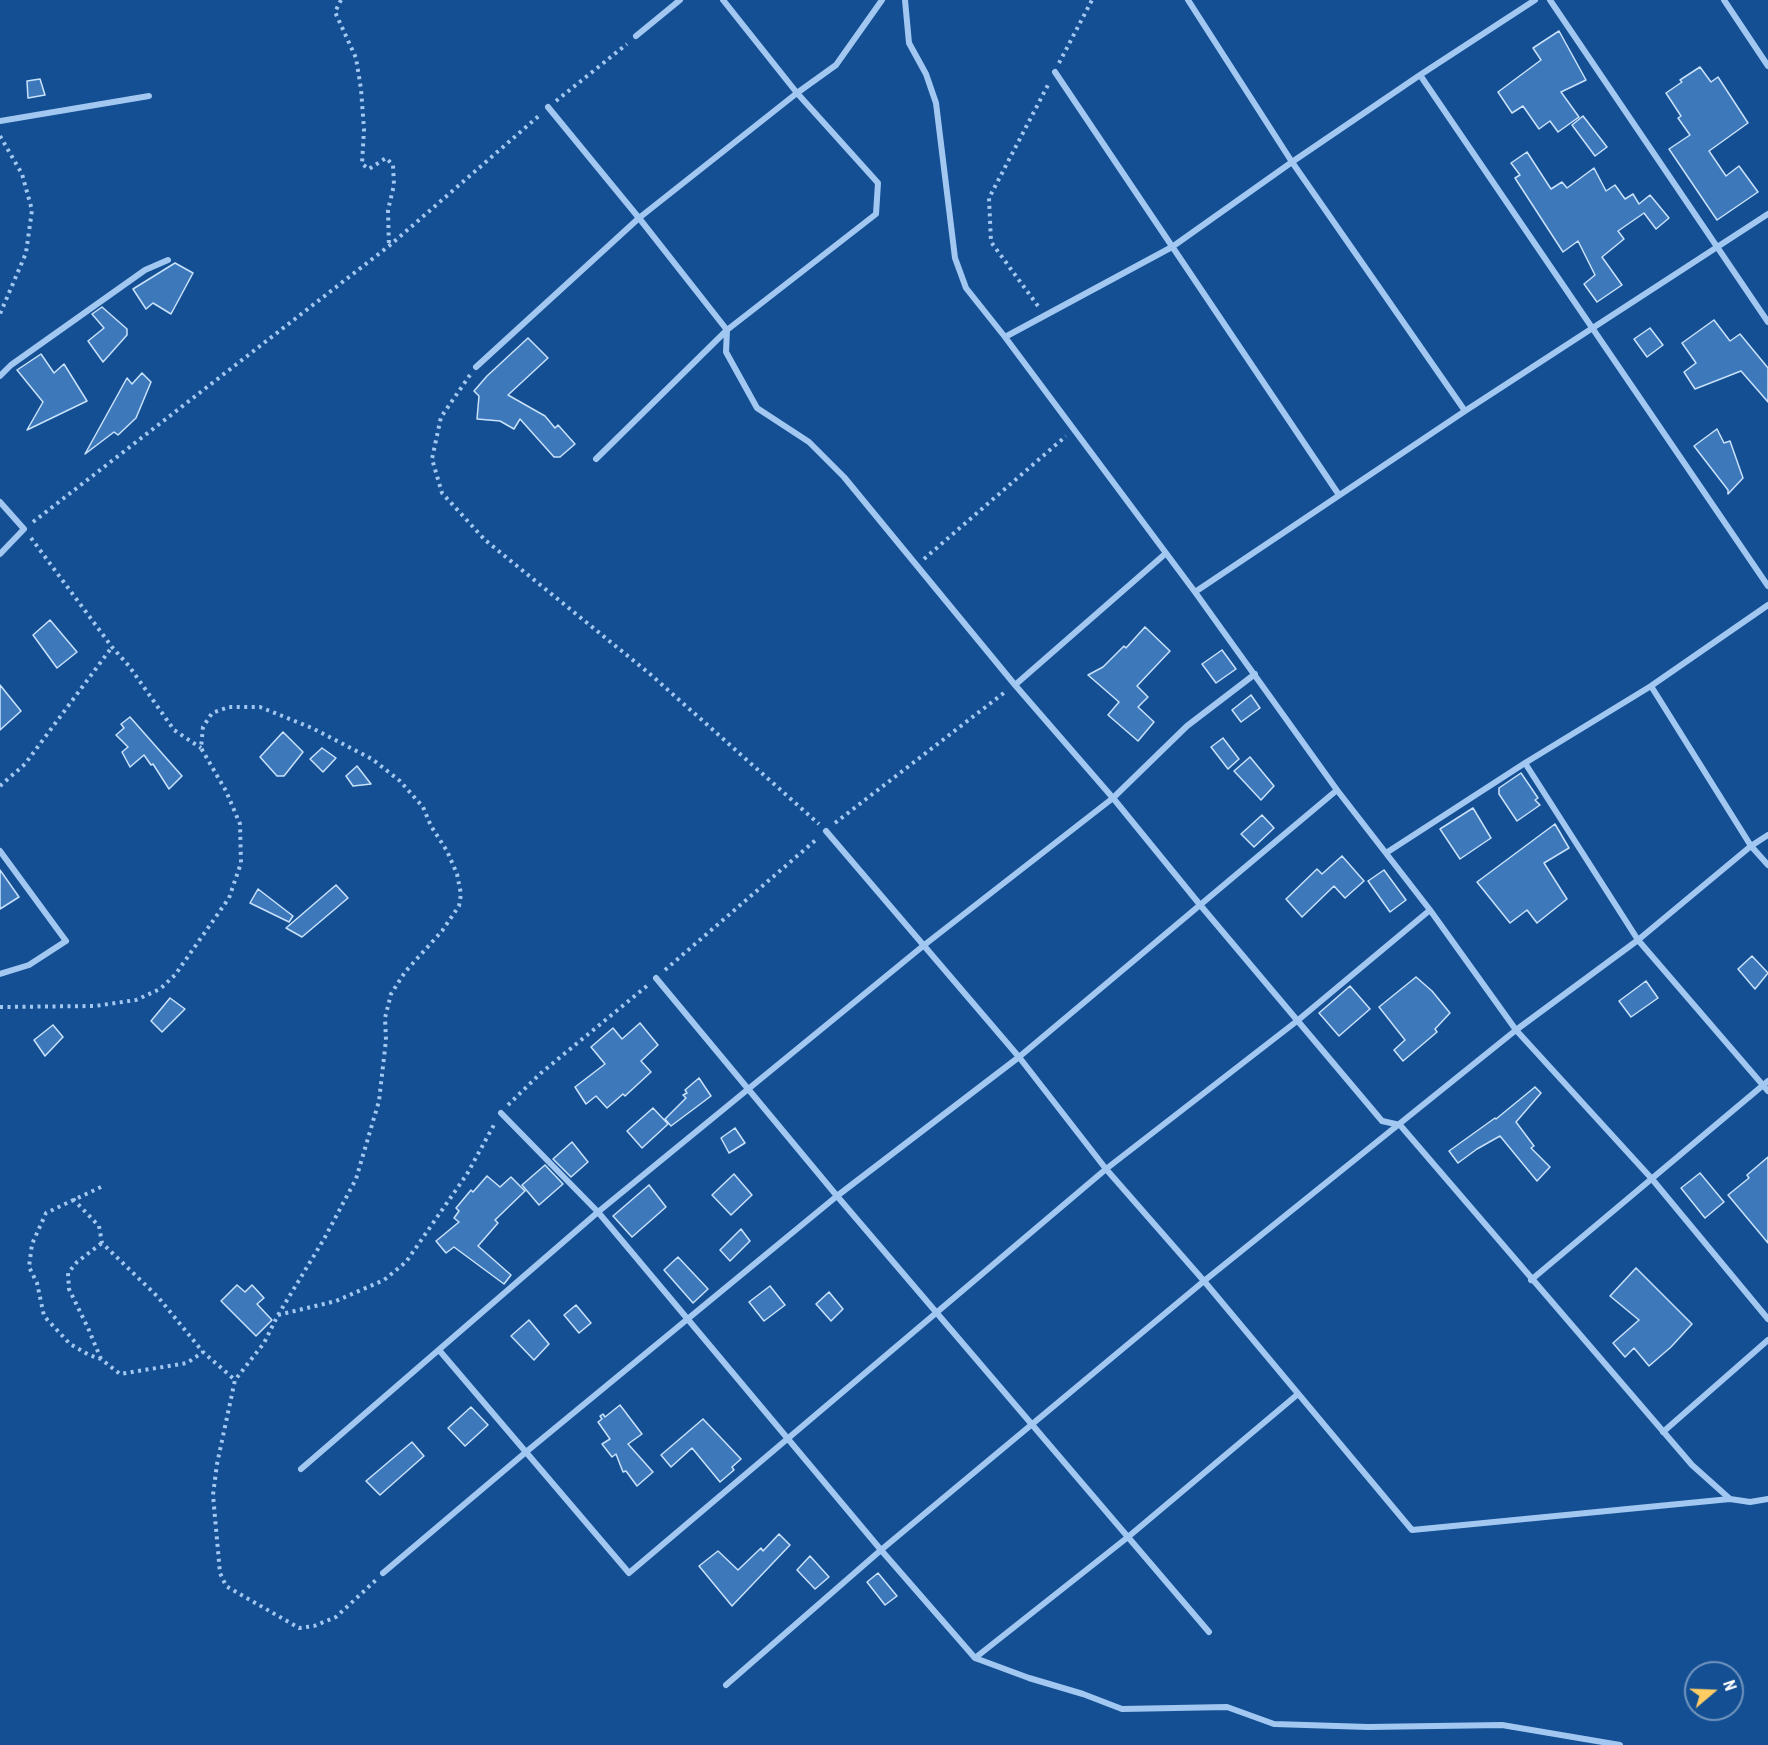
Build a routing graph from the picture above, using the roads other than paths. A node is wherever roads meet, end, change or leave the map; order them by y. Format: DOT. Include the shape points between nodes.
graph roads {
  1 [pos="680,0"];
  2 [pos="723,0"];
  3 [pos="882,0"];
  4 [pos="905,0"];
  5 [pos="1188,0"];
  6 [pos="1535,0"];
  7 [pos="1550,0"];
  8 [pos="1724,0"];
  9 [pos="636,36"];
  10 [pos="1768,66"];
  11 [pos="1055,72"];
  12 [pos="1420,75"];
  13 [pos="797,93"];
  14 [pos="149,96"];
  15 [pos="548,107"];
  16 [pos="0,121"];
  17 [pos="1292,162"];
  18 [pos="1768,214"];
  19 [pos="639,218"];
  20 [pos="1173,247"];
  21 [pos="1718,247"];
  22 [pos="168,260"];
  23 [pos="1768,322"];
  24 [pos="1592,327"];
  25 [pos="727,330"];
  26 [pos="1005,337"];
  27 [pos="476,367"];
  28 [pos="0,376"];
  29 [pos="1465,411"];
  30 [pos="596,459"];
  31 [pos="1339,495"];
  32 [pos="0,502"];
  33 [pos="0,554"];
  34 [pos="1165,554"];
  35 [pos="1768,586"];
  36 [pos="1195,592"];
  37 [pos="1768,605"];
  38 [pos="1255,674"];
  39 [pos="1015,685"];
  40 [pos="1651,686"];
  41 [pos="1525,763"];
  42 [pos="1337,790"];
  43 [pos="1113,798"];
  44 [pos="826,831"];
  45 [pos="1768,835"];
  46 [pos="1751,846"];
  47 [pos="0,851"];
  48 [pos="1386,853"];
  49 [pos="1768,866"];
  50 [pos="1201,906"];
  51 [pos="1430,910"];
  52 [pos="1638,940"];
  53 [pos="922,946"];
  54 [pos="0,974"];
  55 [pos="656,978"];
  56 [pos="1297,1021"];
  57 [pos="1516,1030"];
  58 [pos="1019,1057"];
  59 [pos="1766,1086"];
  60 [pos="749,1090"];
  61 [pos="501,1113"];
  62 [pos="1400,1125"];
  63 [pos="1106,1169"];
  64 [pos="1652,1179"];
  65 [pos="837,1196"];
  66 [pos="598,1212"];
  67 [pos="1531,1280"];
  68 [pos="1204,1281"];
  69 [pos="937,1312"];
  70 [pos="687,1318"];
  71 [pos="1768,1319"];
  72 [pos="1768,1340"];
  73 [pos="439,1350"];
  74 [pos="1298,1394"];
  75 [pos="1032,1424"];
  76 [pos="1663,1432"];
  77 [pos="788,1438"];
  78 [pos="526,1452"];
  79 [pos="301,1469"];
  80 [pos="1730,1499"];
  81 [pos="1768,1499"];
  82 [pos="1128,1538"];
  83 [pos="881,1550"];
  84 [pos="383,1573"];
  85 [pos="1209,1632"];
  86 [pos="975,1658"];
  87 [pos="726,1685"];
  88 [pos="1620,1745"];
  1 -- 9 [label="street"];
  2 -- 13 [label="street"];
  3 -- 13 [label="street" via="836,65"];
  4 -- 26 [label="street" via="909,43 936,103 955,258 966,288"];
  5 -- 17 [label="street"];
  6 -- 12 [label="street"];
  7 -- 21 [label="street"];
  8 -- 10 [label="street"];
  11 -- 20 [label="street"];
  12 -- 17 [label="street"];
  12 -- 24 [label="street"];
  13 -- 19 [label="street"];
  13 -- 25 [label="street" via="878,183 876,214"];
  14 -- 16 [label="street"];
  15 -- 19 [label="street"];
  17 -- 20 [label="street"];
  17 -- 29 [label="street"];
  18 -- 21 [label="street"];
  19 -- 25 [label="street"];
  19 -- 27 [label="street"];
  20 -- 26 [label="street"];
  20 -- 31 [label="street"];
  21 -- 23 [label="street"];
  21 -- 24 [label="street"];
  22 -- 28 [label="street" via="145,270"];
  24 -- 29 [label="street"];
  24 -- 35 [label="street"];
  25 -- 30 [label="street"];
  25 -- 39 [label="street" via="726,352 757,408 809,442 844,477"];
  26 -- 34 [label="street"];
  29 -- 31 [label="street"];
  31 -- 36 [label="street"];
  32 -- 33 [label="street" via="24,529"];
  34 -- 36 [label="street"];
  34 -- 39 [label="street"];
  36 -- 38 [label="street"];
  37 -- 40 [label="street"];
  38 -- 42 [label="street"];
  38 -- 43 [label="street" via="1187,726"];
  39 -- 43 [label="street"];
  40 -- 41 [label="street"];
  40 -- 46 [label="street"];
  41 -- 48 [label="street"];
  41 -- 52 [label="street"];
  42 -- 48 [label="street"];
  42 -- 50 [label="street"];
  43 -- 50 [label="street"];
  43 -- 53 [label="street"];
  44 -- 53 [label="street"];
  45 -- 46 [label="street"];
  46 -- 49 [label="street"];
  46 -- 52 [label="street"];
  47 -- 54 [label="street" via="66,941 29,965"];
  48 -- 51 [label="street"];
  50 -- 56 [label="street"];
  50 -- 58 [label="street"];
  51 -- 56 [label="street"];
  51 -- 57 [label="street"];
  52 -- 57 [label="street"];
  52 -- 59 [label="street"];
  53 -- 58 [label="street"];
  53 -- 60 [label="street"];
  55 -- 60 [label="street"];
  56 -- 62 [label="street" via="1382,1121"];
  56 -- 63 [label="street"];
  57 -- 62 [label="street"];
  57 -- 64 [label="street"];
  58 -- 63 [label="street"];
  58 -- 65 [label="street"];
  59 -- 64 [label="street"];
  60 -- 65 [label="street"];
  60 -- 66 [label="street"];
  61 -- 66 [label="street"];
  62 -- 67 [label="street"];
  62 -- 68 [label="street"];
  63 -- 68 [label="street"];
  63 -- 69 [label="street"];
  64 -- 67 [label="street"];
  64 -- 71 [label="street"];
  65 -- 69 [label="street"];
  65 -- 70 [label="street"];
  66 -- 70 [label="street"];
  66 -- 73 [label="street"];
  67 -- 76 [label="street"];
  68 -- 74 [label="street"];
  68 -- 75 [label="street"];
  69 -- 75 [label="street"];
  69 -- 77 [label="street"];
  70 -- 77 [label="street"];
  70 -- 78 [label="street"];
  72 -- 76 [label="street"];
  73 -- 78 [label="street"];
  73 -- 79 [label="street"];
  74 -- 80 [label="street" via="1412,1530"];
  74 -- 82 [label="street"];
  75 -- 82 [label="street"];
  75 -- 83 [label="street"];
  76 -- 80 [label="street"];
  77 -- 78 [label="street" via="629,1573"];
  77 -- 83 [label="street"];
  78 -- 84 [label="street"];
  80 -- 81 [label="street"];
  82 -- 85 [label="street"];
  82 -- 86 [label="street"];
  83 -- 86 [label="street"];
  83 -- 87 [label="street"];
  86 -- 88 [label="street" via="1122,1709 1227,1707 1274,1724 1502,1725"];
}
